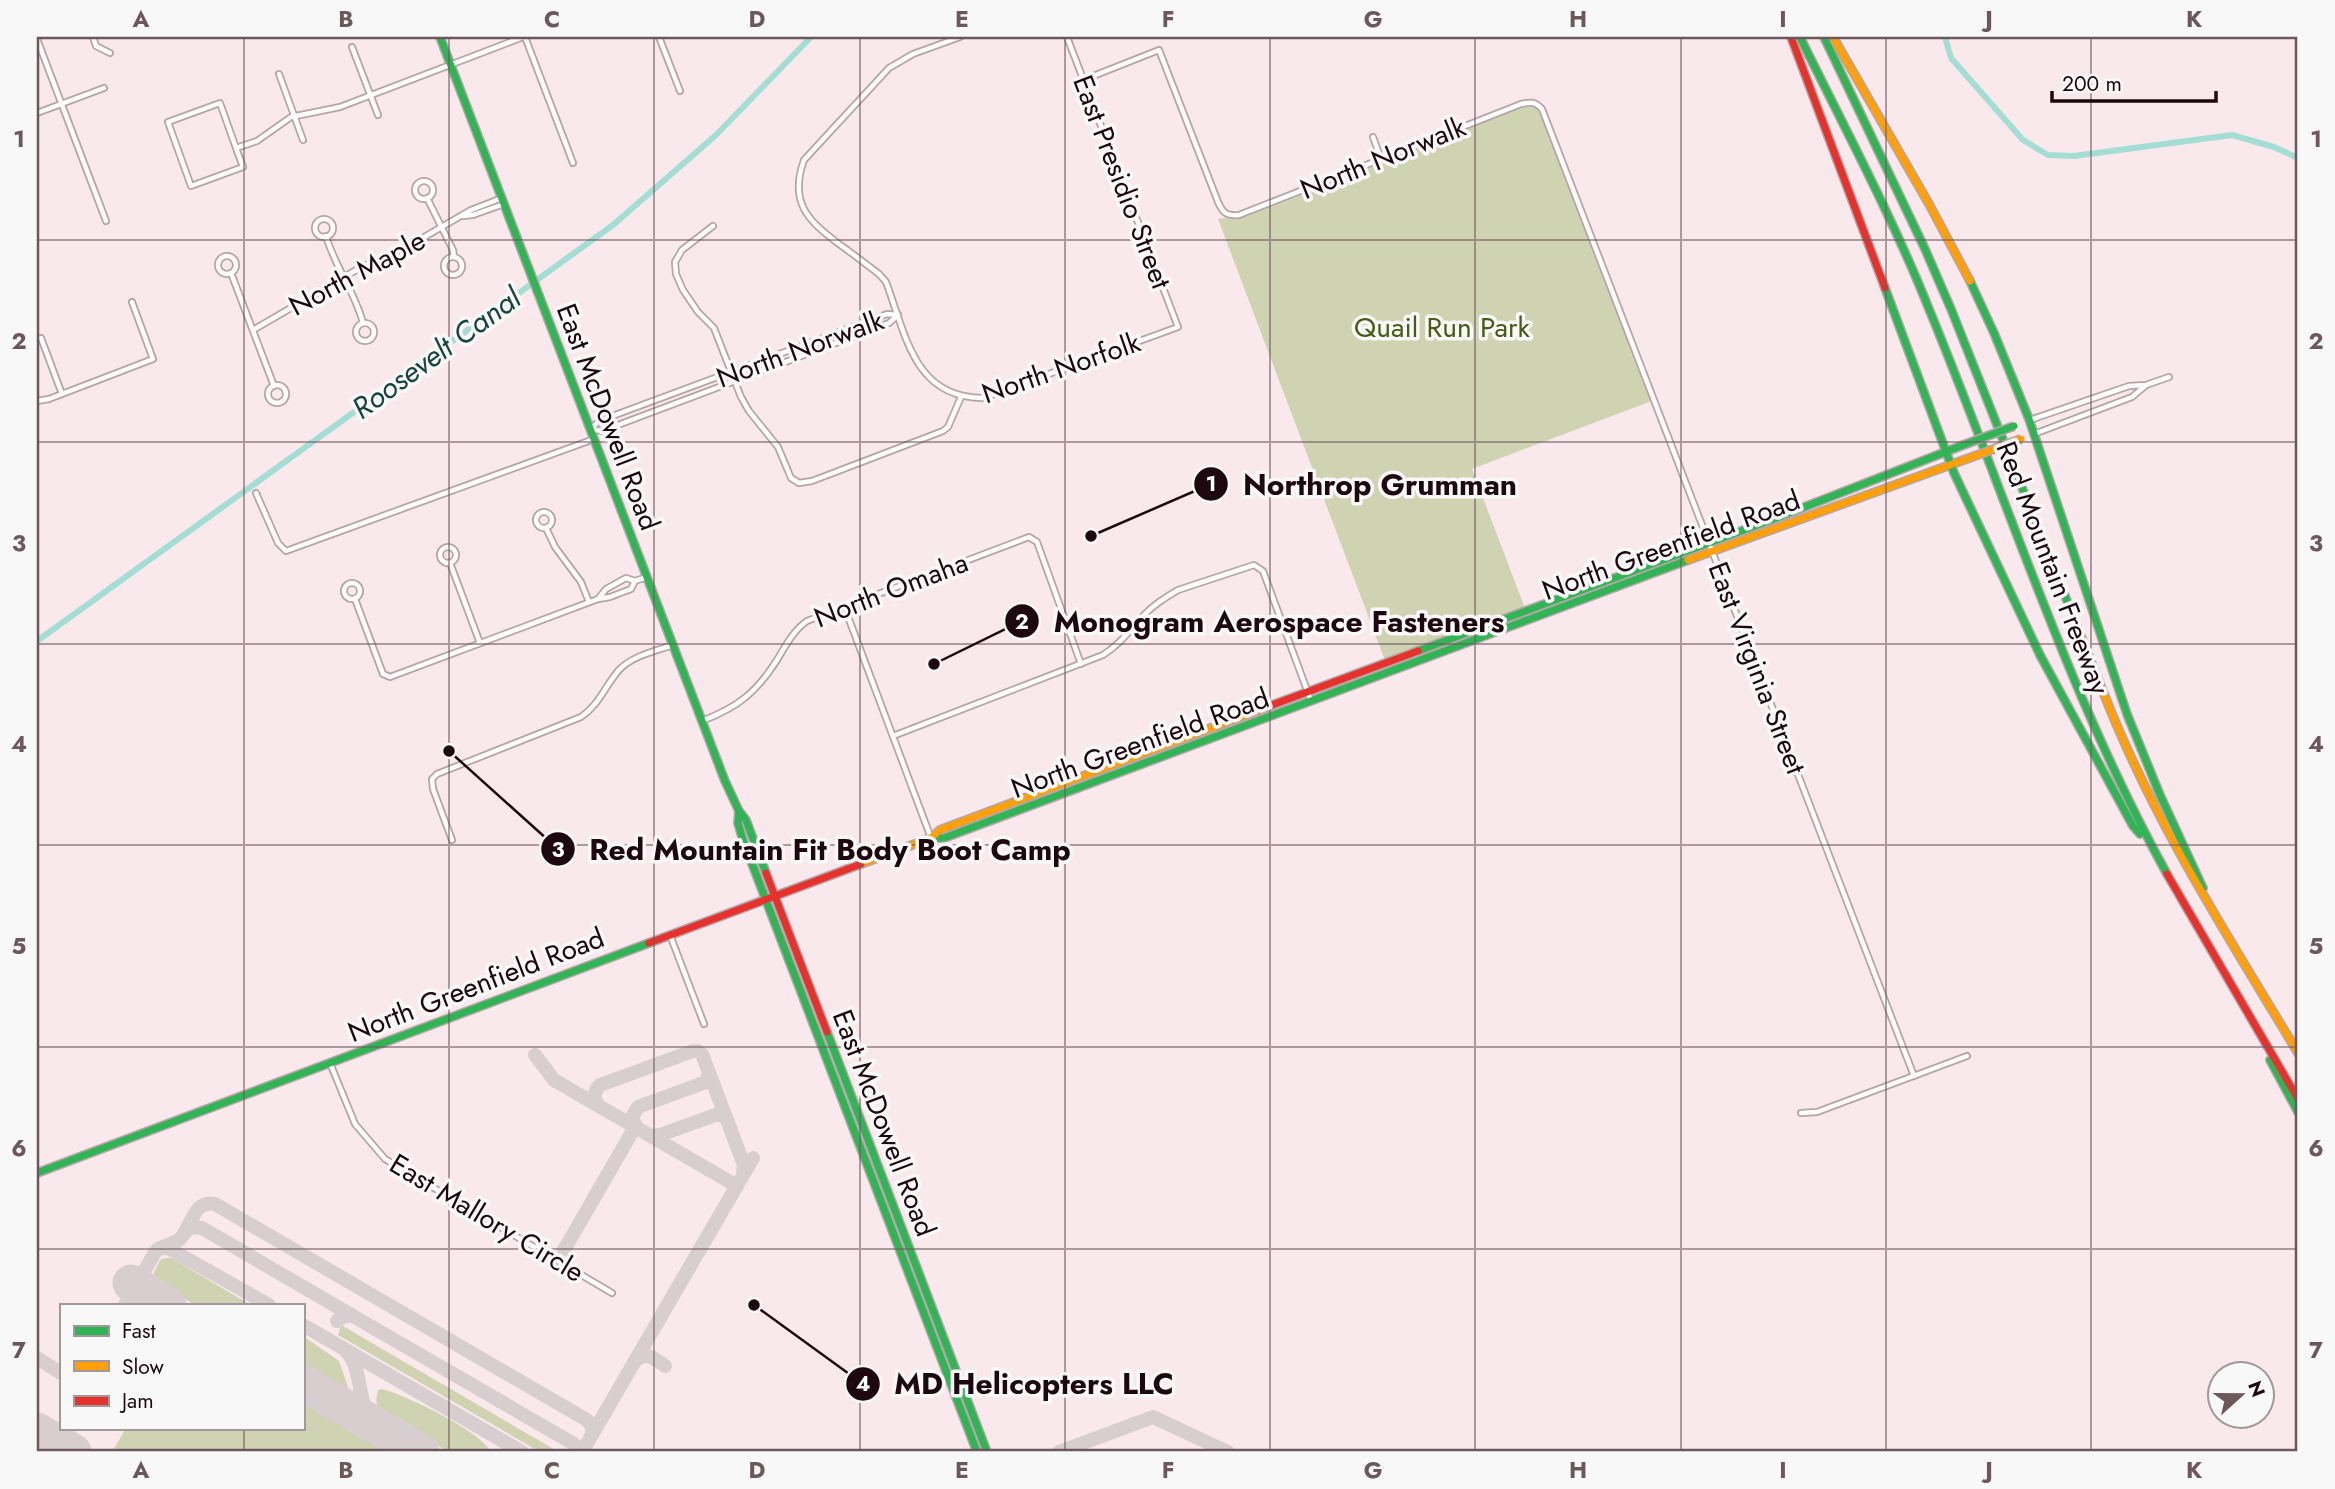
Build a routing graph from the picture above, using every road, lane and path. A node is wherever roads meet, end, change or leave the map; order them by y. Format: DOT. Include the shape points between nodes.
graph roads {
  1 [pos="93,37"];
  2 [pos="440,37"];
  3 [pos="524,37"];
  4 [pos="659,37"];
  5 [pos="960,37"];
  6 [pos="1067,37"];
  7 [pos="1791,37"];
  8 [pos="1800,37"];
  9 [pos="1824,37"];
  10 [pos="1833,37"];
  11 [pos="37,39"];
  12 [pos="352,47"];
  13 [pos="110,53"];
  14 [pos="451,64"];
  15 [pos="279,74"];
  16 [pos="1083,80"];
  17 [pos="104,88"];
  18 [pos="680,91"];
  19 [pos="370,95"];
  20 [pos="61,104"];
  21 [pos="1538,104"];
  22 [pos="37,113"];
  23 [pos="378,115"];
  24 [pos="295,116"];
  25 [pos="1373,137"];
  26 [pos="303,140"];
  27 [pos="236,148"];
  28 [pos="1381,159"];
  29 [pos="573,163"];
  30 [pos="427,198"];
  31 [pos="503,201"];
  32 [pos="106,221"];
  33 [pos="713,226"];
  34 [pos="442,228"];
  35 [pos="326,236"];
  36 [pos="454,257"];
  37 [pos="230,273"];
  38 [pos="344,278"];
  39 [pos="132,302"];
  40 [pos="898,314"];
  41 [pos="363,324"];
  42 [pos="1178,327"];
  43 [pos="253,330"];
  44 [pos="41,338"];
  45 [pos="823,338"];
  46 [pos="827,347"];
  47 [pos="733,377"];
  48 [pos="2169,377"];
  49 [pos="2146,385"];
  50 [pos="274,386"];
  51 [pos="62,394"];
  52 [pos="961,397"];
  53 [pos="37,401"];
  54 [pos="2029,421"];
  55 [pos="591,429"];
  56 [pos="2034,434"];
  57 [pos="594,439"];
  58 [pos="1946,452"];
  59 [pos="1951,466"];
  60 [pos="256,493"];
  61 [pos="546,528"];
  62 [pos="1709,542"];
  63 [pos="1712,551"];
  64 [pos="450,563"];
  65 [pos="647,577"];
  66 [pos="635,582"];
  67 [pos="355,599"];
  68 [pos="598,599"];
  69 [pos="589,602"];
  70 [pos="844,606"];
  71 [pos="480,643"];
  72 [pos="673,645"];
  73 [pos="1081,664"];
  74 [pos="1308,692"];
  75 [pos="1311,702"];
  76 [pos="702,721"];
  77 [pos="893,736"];
  78 [pos="1163,746"];
  79 [pos="1117,772"];
  80 [pos="739,811"];
  81 [pos="931,838"];
  82 [pos="452,839"];
  83 [pos="2149,844"];
  84 [pos="774,896"];
  85 [pos="765,899"];
  86 [pos="2208,904"];
  87 [pos="670,935"];
  88 [pos="704,1024"];
  89 [pos="2259,1035"];
  90 [pos="2298,1053"];
  91 [pos="1967,1056"];
  92 [pos="330,1063"];
  93 [pos="1913,1076"];
  94 [pos="2298,1099"];
  95 [pos="2298,1112"];
  96 [pos="1801,1113"];
  97 [pos="864,1131"];
  98 [pos="855,1134"];
  99 [pos="37,1173"];
  100 [pos="612,1293"];
  101 [pos="978,1452"];
  102 [pos="987,1452"];
  1 -- 13 [label="street" via="96,46"];
  2 -- 14 [label="main road, East McDowell Road"];
  3 -- 14 [label="street"];
  3 -- 29 [label="street"];
  4 -- 18 [label="street"];
  5 -- 40 [label="street" via="901,60 882,74 810,152 801,168 800,199 809,220 879,274"];
  6 -- 16 [label="street, East Presidio Street"];
  7 -- 58 [label="main road"];
  8 -- 83 [label="main road, Red Mountain Freeway" via="1929,307 2088,716"];
  9 -- 86 [label="main road, Red Mountain Freeway" via="1951,309 2141,781"];
  10 -- 54 [label="main road" via="1972,283"];
  11 -- 20 [label="street"];
  12 -- 19 [label="street"];
  14 -- 19 [label="street"];
  14 -- 31 [label="main road, East McDowell Road"];
  15 -- 24 [label="street"];
  16 -- 28 [label="street, North Norwalk" via="1159,50 1218,202 1229,216"];
  16 -- 42 [label="street, East Presidio Street"];
  17 -- 20 [label="street"];
  19 -- 23 [label="street"];
  19 -- 24 [label="street"];
  20 -- 22 [label="street"];
  20 -- 32 [label="street"];
  21 -- 28 [label="street, North Norwalk" via="1521,104"];
  21 -- 62 [label="street, East Virginia Street"];
  24 -- 26 [label="street"];
  24 -- 27 [label="street" via="257,141"];
  25 -- 28 [label="street"];
  27 -- 27 [label="street" via="243,167 191,186 168,122 219,103"];
  30 -- 30 [label="street" via="433,192 425,181 415,190 422,199"];
  30 -- 34 [label="street"];
  31 -- 34 [label="street, North Maple" via="471,210"];
  31 -- 55 [label="main road, East McDowell Road"];
  33 -- 47 [label="street" via="682,250 675,262 676,274 682,290 715,328"];
  34 -- 36 [label="street"];
  34 -- 38 [label="street, North Maple"];
  35 -- 35 [label="street" via="332,227 322,219 315,230"];
  35 -- 38 [label="street"];
  36 -- 36 [label="street" via="444,266 453,275 461,265"];
  37 -- 37 [label="street" via="235,261 223,257 219,268"];
  37 -- 43 [label="street"];
  38 -- 41 [label="street"];
  38 -- 43 [label="street, North Maple"];
  39 -- 51 [label="street" via="153,359"];
  40 -- 45 [label="street, North Norwalk"];
  40 -- 46 [label="street, North Norwalk" via="889,323"];
  40 -- 52 [label="street" via="920,370 936,385"];
  41 -- 41 [label="street" via="357,334 369,340 373,328"];
  42 -- 52 [label="street, North Norfolk" via="994,396"];
  43 -- 50 [label="street"];
  44 -- 51 [label="street"];
  45 -- 46 [label="street"];
  45 -- 47 [label="street, North Norwalk"];
  46 -- 47 [label="street, North Norwalk"];
  47 -- 52 [label="street, North Norfolk" via="749,411 778,447 791,478 804,484 943,431"];
  47 -- 55 [label="street, North Norwalk" via="599,421"];
  47 -- 55 [label="street, North Norwalk" via="602,431"];
  48 -- 49 [label="street, North Greenfield Road"];
  49 -- 54 [label="street, North Greenfield Road" via="2129,386"];
  49 -- 56 [label="street, North Greenfield Road" via="2132,397"];
  50 -- 50 [label="street" via="269,396 280,402 285,390"];
  51 -- 53 [label="street"];
  54 -- 56 [label="main road"];
  54 -- 58 [label="main road, North Greenfield Road, bridge"];
  55 -- 57 [label="main road, East McDowell Road"];
  56 -- 59 [label="main road, North Greenfield Road, bridge"];
  56 -- 86 [label="main road" via="2125,709"];
  57 -- 60 [label="street" via="286,551"];
  57 -- 65 [label="main road, East McDowell Road"];
  58 -- 59 [label="main road"];
  58 -- 62 [label="main road, North Greenfield Road"];
  59 -- 63 [label="main road, North Greenfield Road"];
  59 -- 83 [label="main road" via="2040,655 2133,825"];
  61 -- 69 [label="street" via="582,582"];
  62 -- 63 [label="street, East Virginia Street"];
  62 -- 74 [label="main road, North Greenfield Road"];
  63 -- 75 [label="main road, North Greenfield Road"];
  63 -- 93 [label="street, East Virginia Street"];
  64 -- 71 [label="street"];
  65 -- 66 [label="street"];
  65 -- 72 [label="main road, East McDowell Road"];
  66 -- 68 [label="street" via="631,589"];
  66 -- 68 [label="street" via="626,578"];
  67 -- 71 [label="street" via="383,674 390,677"];
  68 -- 69 [label="street"];
  69 -- 71 [label="street"];
  70 -- 73 [label="street, North Omaha" via="1029,537"];
  70 -- 76 [label="street, North Omaha" via="802,625 751,694"];
  70 -- 77 [label="street"];
  72 -- 76 [label="main road, East McDowell Road"];
  72 -- 82 [label="street" via="629,662 581,717 444,770 432,779"];
  73 -- 74 [label="street" via="1116,646 1145,613 1178,590 1254,565 1263,571"];
  73 -- 77 [label="street"];
  74 -- 75 [label="street"];
  74 -- 78 [label="main road, North Greenfield Road"];
  75 -- 79 [label="main road, North Greenfield Road"];
  76 -- 80 [label="main road, East McDowell Road"];
  77 -- 81 [label="street"];
  78 -- 79 [label="main road"];
  78 -- 81 [label="main road, North Greenfield Road" via="940,830"];
  79 -- 81 [label="main road, North Greenfield Road" via="944,838"];
  80 -- 84 [label="main road, East McDowell Road"];
  80 -- 85 [label="main road, East McDowell Road" via="740,832"];
  81 -- 84 [label="main road, North Greenfield Road"];
  83 -- 89 [label="main road, Red Mountain Freeway"];
  84 -- 85 [label="main road, North Greenfield Road"];
  84 -- 97 [label="main road, East McDowell Road"];
  85 -- 87 [label="main road, North Greenfield Road"];
  85 -- 98 [label="main road, East McDowell Road"];
  86 -- 90 [label="main road, Red Mountain Freeway"];
  87 -- 88 [label="street"];
  87 -- 92 [label="main road, North Greenfield Road"];
  89 -- 94 [label="main road, Red Mountain Freeway"];
  89 -- 95 [label="main road"];
  91 -- 93 [label="street"];
  92 -- 99 [label="main road, North Greenfield Road"];
  92 -- 100 [label="street, East Mallory Circle" via="355,1124 385,1159"];
  93 -- 96 [label="street" via="1816,1112"];
  97 -- 98 [label="main road"];
  97 -- 102 [label="main road, East McDowell Road"];
  98 -- 101 [label="main road, East McDowell Road"];
}
